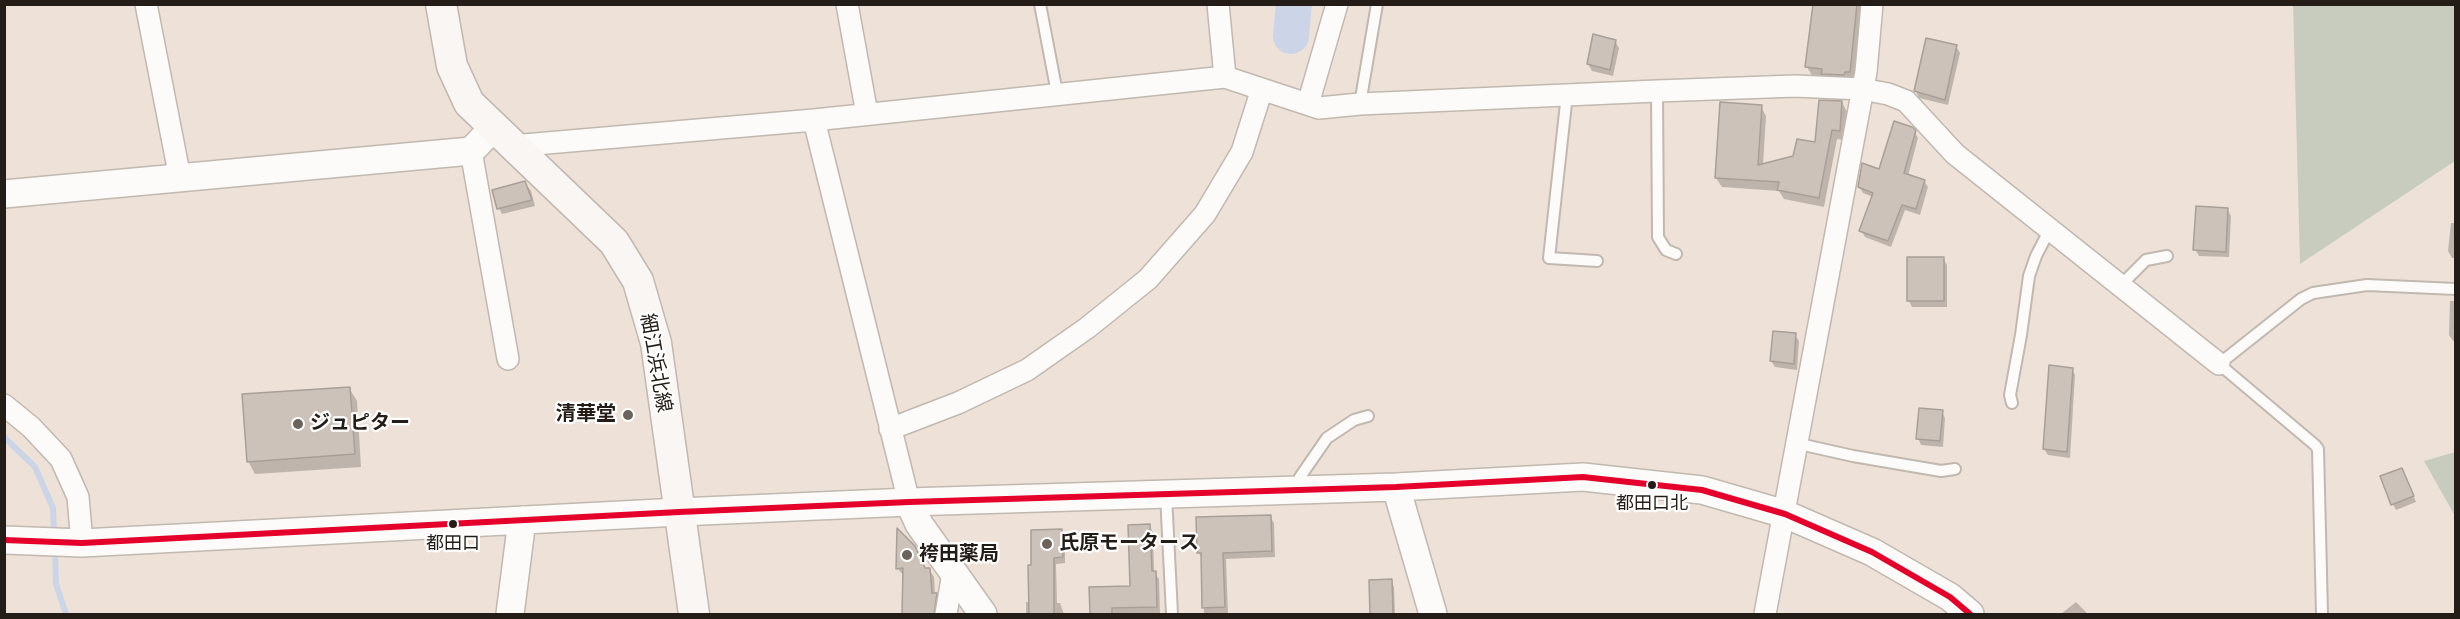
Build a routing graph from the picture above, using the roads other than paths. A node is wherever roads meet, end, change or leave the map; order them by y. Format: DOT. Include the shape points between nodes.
graph roads {
  1 [pos="146,4"];
  2 [pos="441,4"];
  3 [pos="847,4"];
  4 [pos="1040,4"];
  5 [pos="1218,4"];
  6 [pos="1337,4"];
  7 [pos="1377,4"];
  8 [pos="1872,4"];
  9 [pos="1225,77"];
  10 [pos="1262,89"];
  11 [pos="1862,89"];
  12 [pos="1657,91"];
  13 [pos="1057,93"];
  14 [pos="1567,94"];
  15 [pos="1360,104"];
  16 [pos="1308,105"];
  17 [pos="867,114"];
  18 [pos="813,120"];
  19 [pos="502,137"];
  20 [pos="471,151"];
  21 [pos="180,178"];
  22 [pos="4,194"];
  23 [pos="2050,229"];
  24 [pos="1676,254"];
  25 [pos="2168,256"];
  26 [pos="1597,261"];
  27 [pos="2121,286"];
  28 [pos="2456,289"];
  29 [pos="507,358"];
  30 [pos="2219,364"];
  31 [pos="2012,403"];
  32 [pos="4,405"];
  33 [pos="1368,416"];
  34 [pos="890,429"];
  35 [pos="1796,443"];
  36 [pos="1955,469"];
  37 [pos="1396,487"];
  38 [pos="1294,491"];
  39 [pos="1166,494"];
  40 [pos="909,502"];
  41 [pos="679,512"];
  42 [pos="1785,513"];
  43 [pos="522,520"];
  44 [pos="4,540"];
  45 [pos="77,543"];
  46 [pos="953,573"];
  47 [pos="510,615"];
  48 [pos="694,615"];
  49 [pos="946,615"];
  50 [pos="983,615"];
  51 [pos="1172,615"];
  52 [pos="1433,615"];
  53 [pos="1765,615"];
  54 [pos="1970,615"];
  55 [pos="2322,615"];
  1 -- 21 [label="street"];
  2 -- 19 [label="main road, 細江浜北線" via="452,66 469,103"];
  3 -- 17 [label="street"];
  4 -- 13 [label="lane"];
  5 -- 9 [label="street"];
  6 -- 16 [label="street"];
  7 -- 15 [label="lane"];
  8 -- 11 [label="street"];
  9 -- 10 [label="street"];
  9 -- 13 [label="street"];
  10 -- 16 [label="street"];
  10 -- 34 [label="street" via="1242,152 1230,173 1205,214 1148,279 1027,370 958,403"];
  11 -- 12 [label="street" via="1795,86"];
  11 -- 23 [label="street" via="1906,101 1955,154"];
  11 -- 35 [label="street"];
  12 -- 14 [label="street"];
  12 -- 24 [label="lane" via="1658,237 1666,250"];
  13 -- 17 [label="street"];
  14 -- 15 [label="street"];
  14 -- 26 [label="lane" via="1549,258"];
  15 -- 16 [label="street" via="1319,108"];
  17 -- 18 [label="street"];
  18 -- 19 [label="street"];
  18 -- 34 [label="street"];
  19 -- 20 [label="street"];
  19 -- 41 [label="main road, 細江浜北線" via="614,242 638,281 656,343"];
  20 -- 21 [label="street"];
  20 -- 29 [label="street"];
  21 -- 22 [label="street"];
  23 -- 27 [label="street"];
  23 -- 31 [label="lane" via="2029,276 2010,395"];
  25 -- 27 [label="lane" via="2146,260"];
  27 -- 30 [label="street"];
  28 -- 30 [label="lane" via="2367,285 2313,293"];
  30 -- 55 [label="lane" via="2318,449"];
  32 -- 45 [label="street" via="61,459 78,497"];
  33 -- 38 [label="lane" via="1354,420 1327,438"];
  34 -- 40 [label="street"];
  35 -- 36 [label="lane" via="1941,471"];
  35 -- 42 [label="street"];
  37 -- 38 [label="street"];
  37 -- 42 [label="street" via="1583,477 1702,490"];
  37 -- 52 [label="street"];
  38 -- 39 [label="street"];
  39 -- 40 [label="street"];
  39 -- 51 [label="lane"];
  40 -- 41 [label="street"];
  40 -- 46 [label="street" via="919,524"];
  41 -- 43 [label="street"];
  41 -- 48 [label="main road, 細江浜北線"];
  42 -- 53 [label="street"];
  42 -- 54 [label="street" via="1872,552 1950,597"];
  43 -- 45 [label="street"];
  43 -- 47 [label="street"];
  44 -- 45 [label="street"];
  46 -- 49 [label="street"];
  46 -- 50 [label="street"];
}
